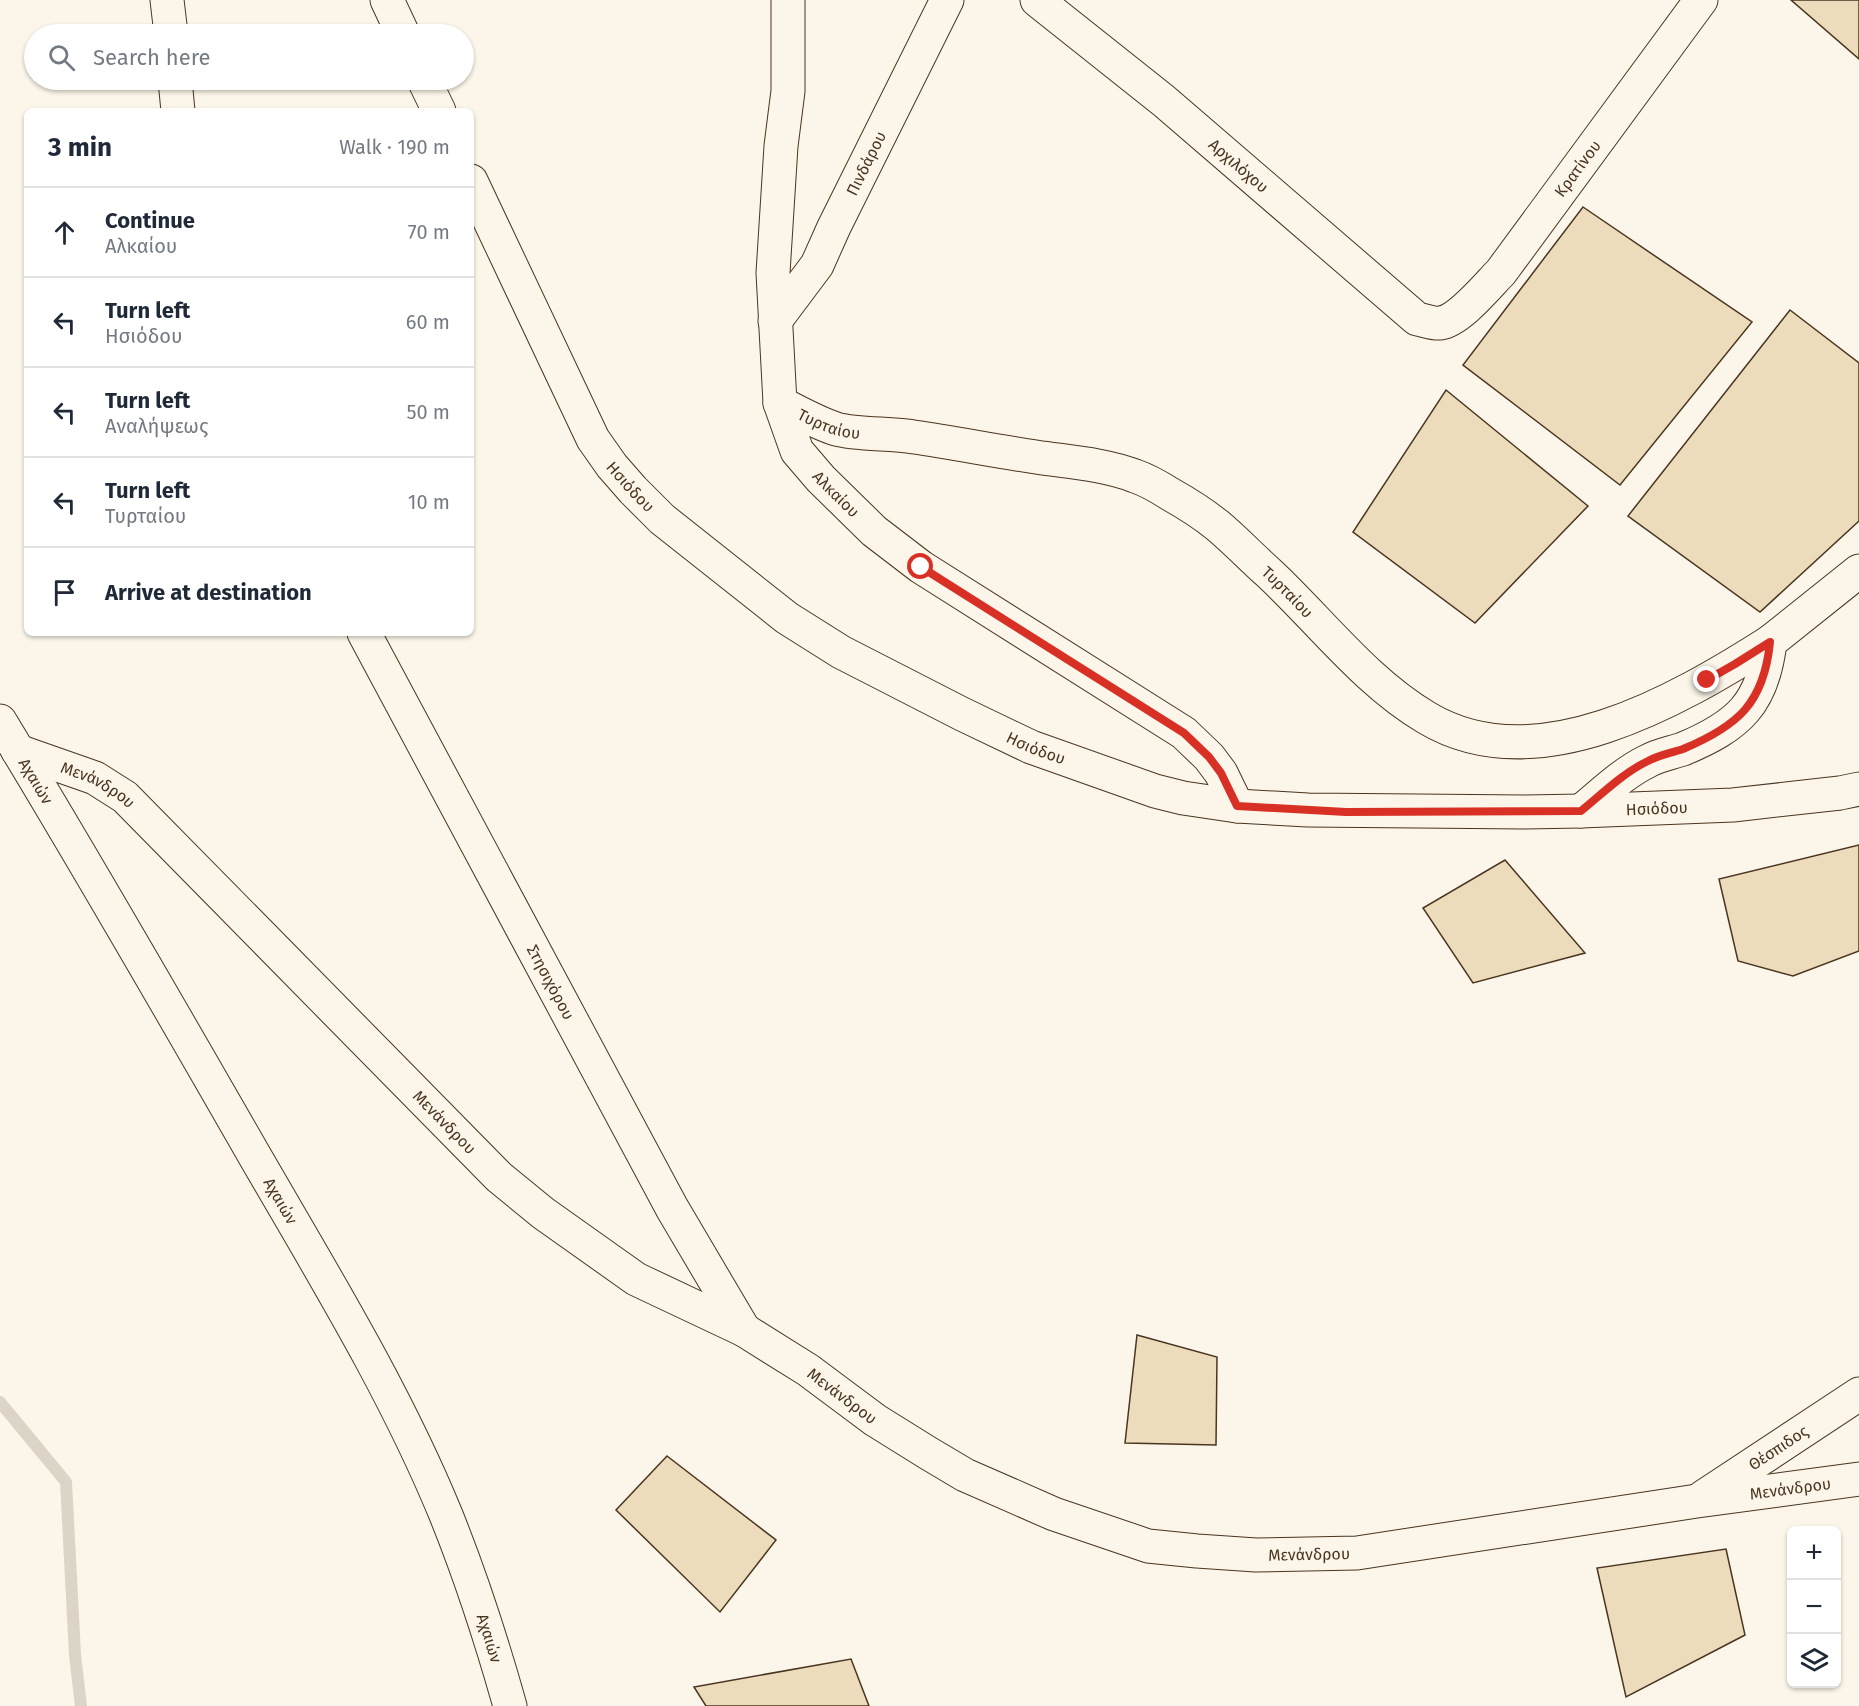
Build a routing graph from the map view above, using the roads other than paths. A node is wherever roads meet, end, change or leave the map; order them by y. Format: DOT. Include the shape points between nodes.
graph roads {
  1 [pos="167,0"];
  2 [pos="387,0"];
  3 [pos="788,0"];
  4 [pos="946,0"];
  5 [pos="1037,0"];
  6 [pos="1701,0"];
  7 [pos="170,24"];
  8 [pos="398,24"];
  9 [pos="176,90"];
  10 [pos="429,90"];
  11 [pos="178,108"];
  12 [pos="438,108"];
  13 [pos="474,186"];
  14 [pos="776,321"];
  15 [pos="1441,323"];
  16 [pos="780,403"];
  17 [pos="1859,571"];
  18 [pos="366,636"];
  19 [pos="1770,642"];
  20 [pos="0,721"];
  21 [pos="18,751"];
  22 [pos="1859,789"];
  23 [pos="1237,806"];
  24 [pos="1581,811"];
  25 [pos="744,1330"];
  26 [pos="1859,1394"];
  27 [pos="1859,1479"];
  28 [pos="1697,1501"];
  29 [pos="510,1706"];
  1 -- 7 [label="street"];
  2 -- 8 [label="street"];
  3 -- 14 [label="street, Αλκαίου" via="788,91 773,273"];
  4 -- 14 [label="street, Πινδάρου" via="817,265"];
  5 -- 15 [label="street, Αρχιλόχου" via="1164,101 1417,319"];
  6 -- 15 [label="street, Κρατίνου" via="1501,272 1468,306"];
  9 -- 11 [label="street"];
  10 -- 12 [label="street"];
  13 -- 23 [label="street, Ησιόδου" via="593,439 612,466 662,519 787,618 841,652 962,714 1031,747 1155,791"];
  14 -- 16 [label="street, Αλκαίου"];
  16 -- 19 [label="street, Τυρταίου" via="838,430 914,437 1084,463 1136,476 1157,486 1217,525 1396,697 1443,727 1466,735 1530,741 1594,730 1649,710"];
  16 -- 23 [label="street, Αλκαίου" via="796,452 874,531 921,567 1184,733 1221,773"];
  17 -- 19 [label="street, Τυρταίου"];
  18 -- 25 [label="street, Στησιχόρου" via="672,1208"];
  19 -- 24 [label="street" via="1763,681 1739,717 1716,734 1648,761"];
  20 -- 21 [label="street, Αχαιών"];
  21 -- 25 [label="street, Μενάνδρου" via="95,778 125,797 499,1177 543,1213 636,1279"];
  21 -- 29 [label="street, Αχαιών" via="354,1329 398,1412 446,1515"];
  22 -- 24 [label="street, Ησιόδου" via="1732,806"];
  23 -- 24 [label="street, Ησιόδου" via="1346,812"];
  25 -- 28 [label="street, Μενάνδρου" via="808,1370 875,1420 964,1475 1053,1514 1148,1545 1256,1555 1357,1553"];
  26 -- 28 [label="street, Θέσπιδος"];
  27 -- 28 [label="street, Μενάνδρου"];
}
